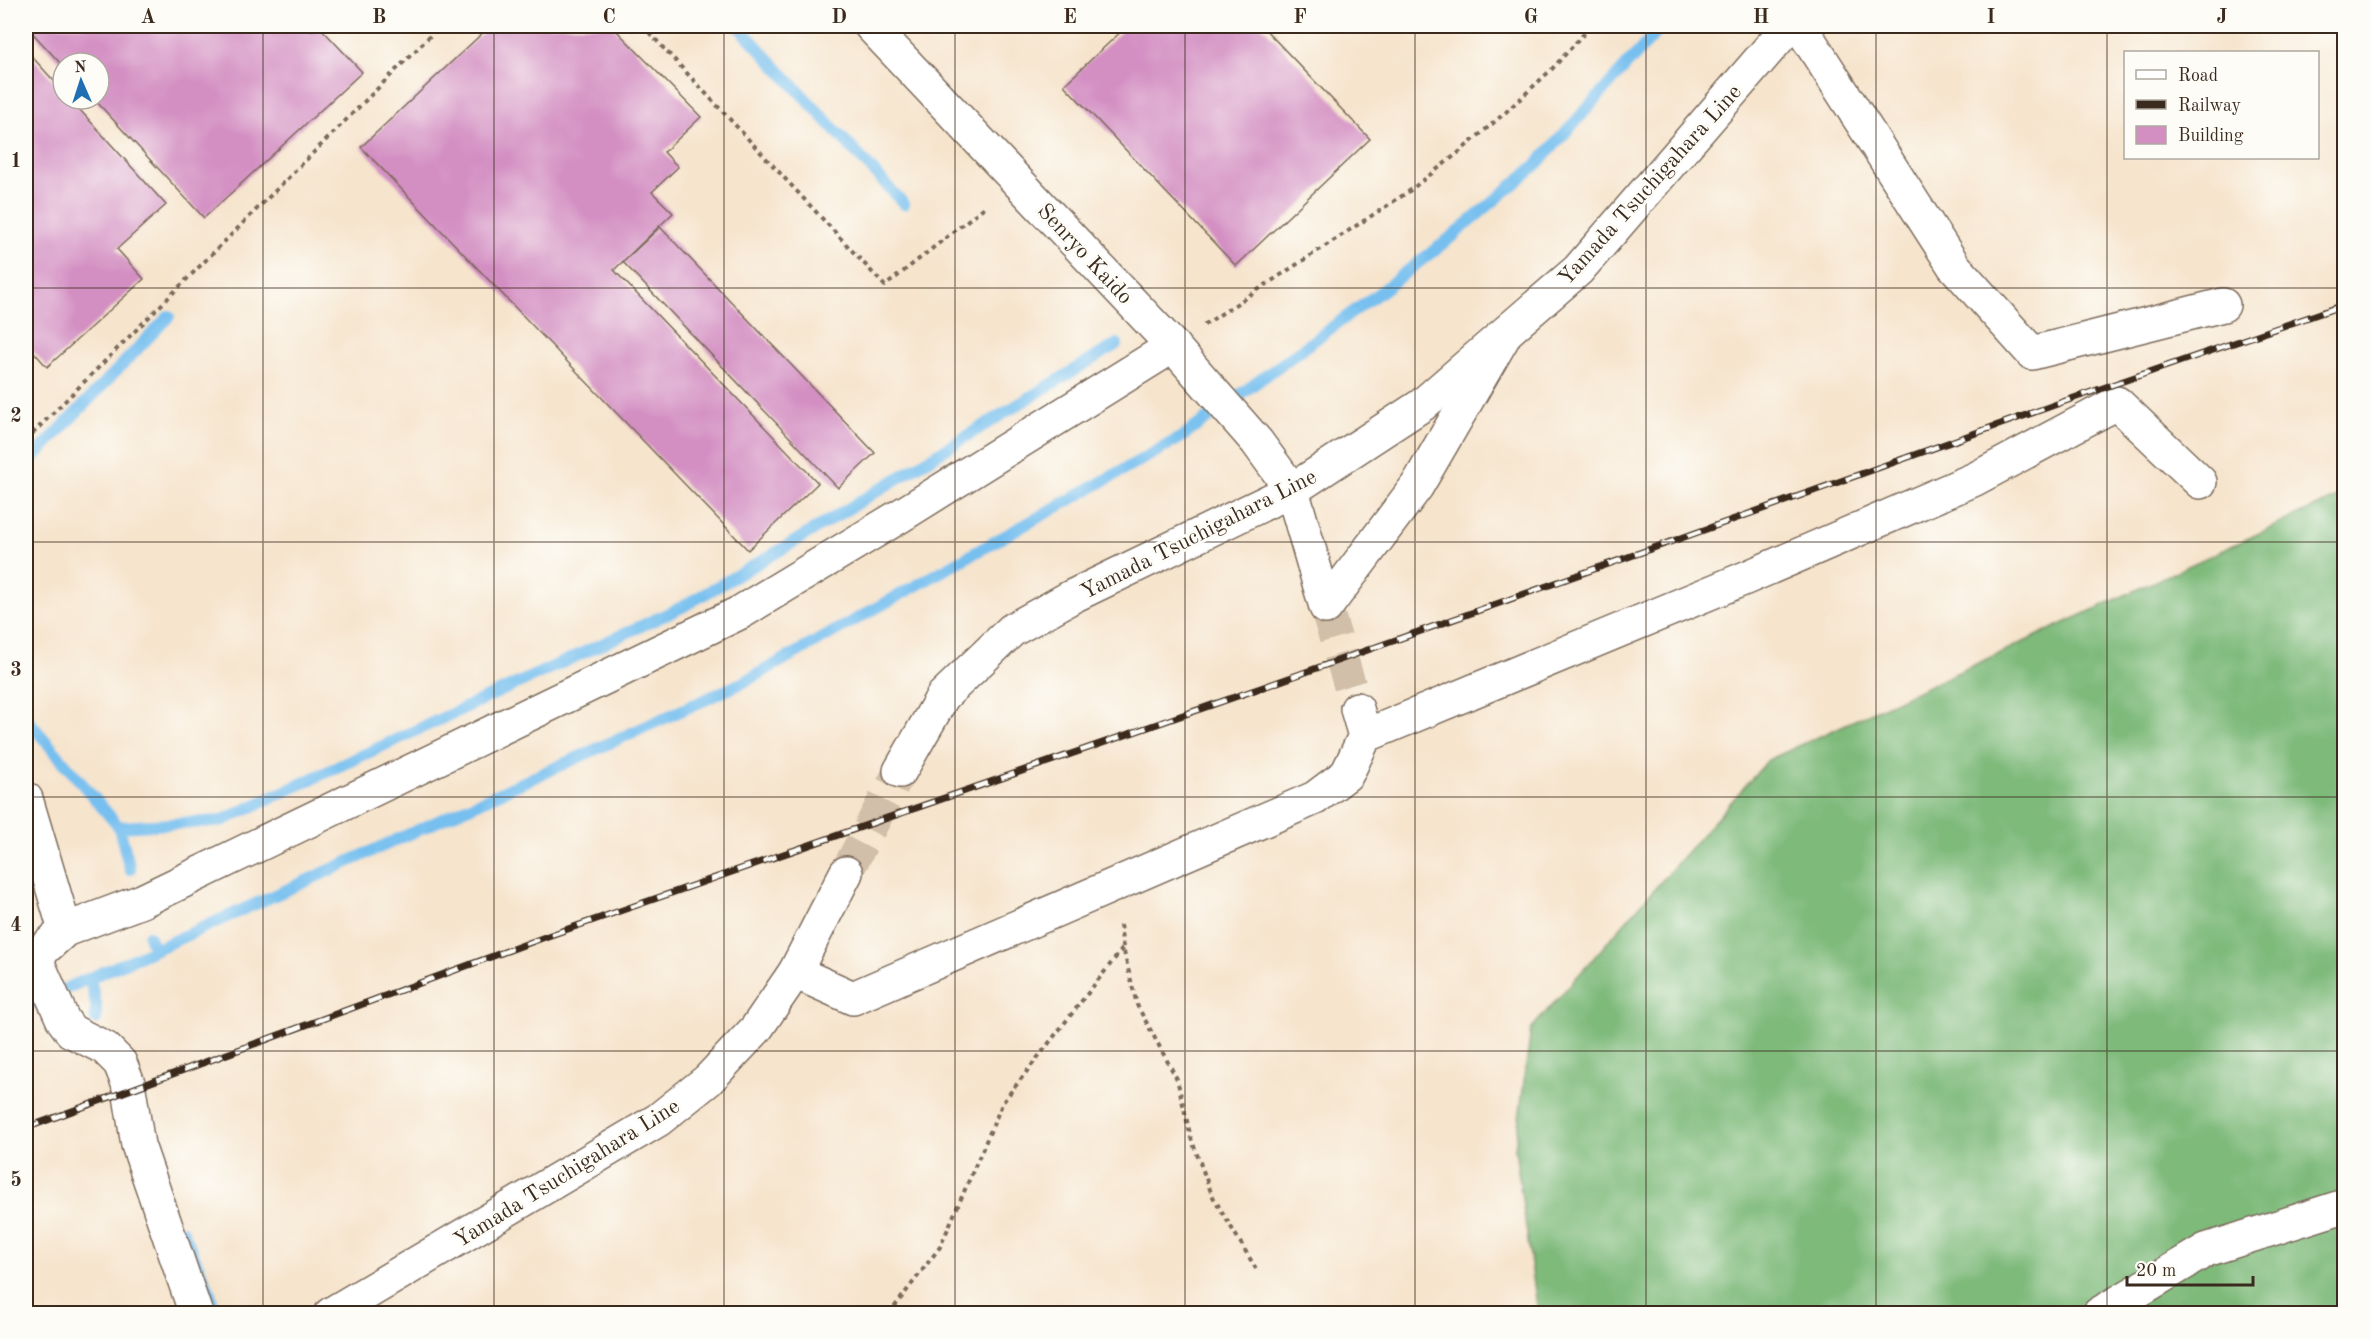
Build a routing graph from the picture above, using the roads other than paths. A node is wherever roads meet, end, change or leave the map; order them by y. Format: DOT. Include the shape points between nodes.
graph roads {
  1 [pos="871,26"];
  2 [pos="1789,26"];
  3 [pos="1800,26"];
  4 [pos="2223,304"];
  5 [pos="1506,332"];
  6 [pos="1182,356"];
  7 [pos="2200,482"];
  8 [pos="1292,490"];
  9 [pos="900,771"];
  10 [pos="26,799"];
  11 [pos="846,873"];
  12 [pos="65,930"];
  13 [pos="795,972"];
  14 [pos="2344,1206"];
  15 [pos="196,1314"];
  16 [pos="331,1314"];
  17 [pos="2098,1314"];
  1 -- 6 [label="street, Senryo Kaido"];
  2 -- 5 [label="street, Yamada Tsuchigahara Line" via="1578,270"];
  3 -- 4 [label="street" via="1954,266 2032,353"];
  5 -- 8 [label="street, Yamada Tsuchigahara Line" via="1422,405"];
  5 -- 8 [label="street, Senryo Kaido" via="1417,486 1326,606"];
  6 -- 8 [label="street, Senryo Kaido" via="1257,442"];
  6 -- 12 [label="street" via="900,516 741,612 142,901"];
  7 -- 13 [label="street" via="2117,403 1964,483 1737,582 1361,722 1347,774 1315,798 853,998"];
  8 -- 9 [label="street, Yamada Tsuchigahara Line" via="1071,597 1012,630 943,696"];
  10 -- 12 [label="street"];
  11 -- 13 [label="street, Yamada Tsuchigahara Line"];
  12 -- 15 [label="street" via="35,957 71,1031 105,1048 120,1063 128,1083 144,1166"];
  13 -- 16 [label="street, Yamada Tsuchigahara Line" via="756,1029 708,1080 658,1120"];
  14 -- 17 [label="street" via="2206,1250"];
}
